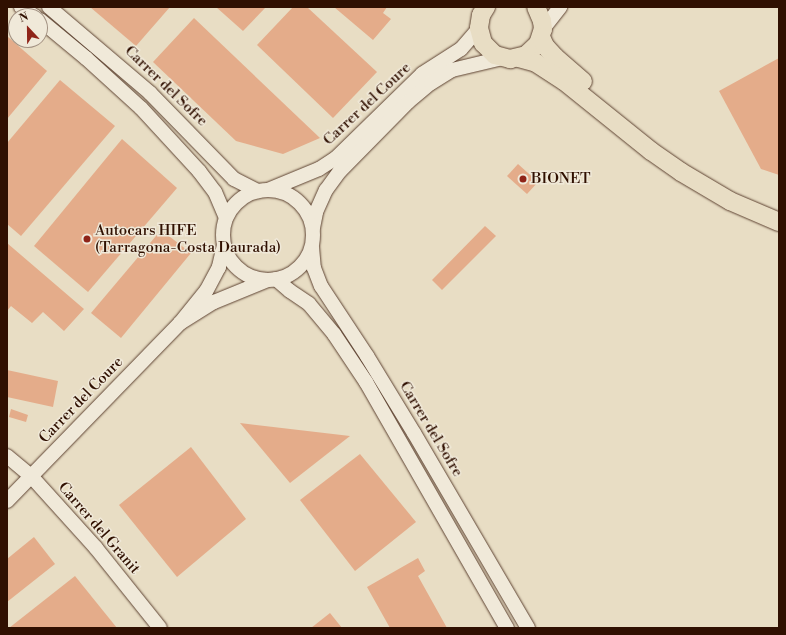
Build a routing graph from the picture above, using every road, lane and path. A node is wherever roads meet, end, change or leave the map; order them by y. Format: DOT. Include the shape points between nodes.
graph roads {
  1 [pos="49,7"];
  2 [pos="536,7"];
  3 [pos="560,7"];
  4 [pos="480,14"];
  5 [pos="48,27"];
  6 [pos="542,33"];
  7 [pos="511,58"];
  8 [pos="263,190"];
  9 [pos="779,211"];
  10 [pos="226,218"];
  11 [pos="779,222"];
  12 [pos="313,229"];
  13 [pos="224,245"];
  14 [pos="312,247"];
  15 [pos="273,279"];
  16 [pos="180,323"];
  17 [pos="7,456"];
  18 [pos="31,476"];
  19 [pos="7,501"];
  20 [pos="160,628"];
  21 [pos="507,628"];
  22 [pos="528,628"];
  1 -- 8 [label="street, Carrer del Sofre" via="150,92 234,179"];
  2 -- 6 [label="main road" via="541,15"];
  3 -- 6 [label="street"];
  4 -- 7 [label="main road" via="483,43 489,51"];
  4 -- 8 [label="street, Carrer del Coure" via="461,49 422,74 336,158 319,169"];
  5 -- 10 [label="street" via="136,103 199,171 215,192"];
  6 -- 7 [label="main road" via="534,49"];
  6 -- 9 [label="main road" via="545,46 554,57 663,146 726,188"];
  7 -- 11 [label="main road" via="536,64 564,81 681,172 730,201"];
  7 -- 12 [label="street, Carrer del Coure" via="452,70 408,102 340,171 326,190 316,212"];
  8 -- 10 [label="street" via="237,202"];
  8 -- 12 [label="street" via="280,191 295,198 307,212"];
  10 -- 13 [label="street" via="223,230"];
  12 -- 14 [label="street"];
  13 -- 15 [label="street" via="232,262 239,269 254,278"];
  13 -- 16 [label="street, Carrer del Coure" via="219,267 206,291"];
  14 -- 15 [label="street" via="298,269 289,275"];
  14 -- 22 [label="street, Carrer del Sofre" via="314,268 321,286 402,414"];
  15 -- 16 [label="street, Carrer del Coure" via="214,302"];
  15 -- 21 [label="street" via="309,304 334,334 362,376"];
  16 -- 18 [label="street, Carrer del Coure"];
  17 -- 18 [label="street, Carrer del Granit"];
  18 -- 19 [label="street, Carrer del Coure"];
  18 -- 20 [label="street, Carrer del Granit" via="96,548"];
}
